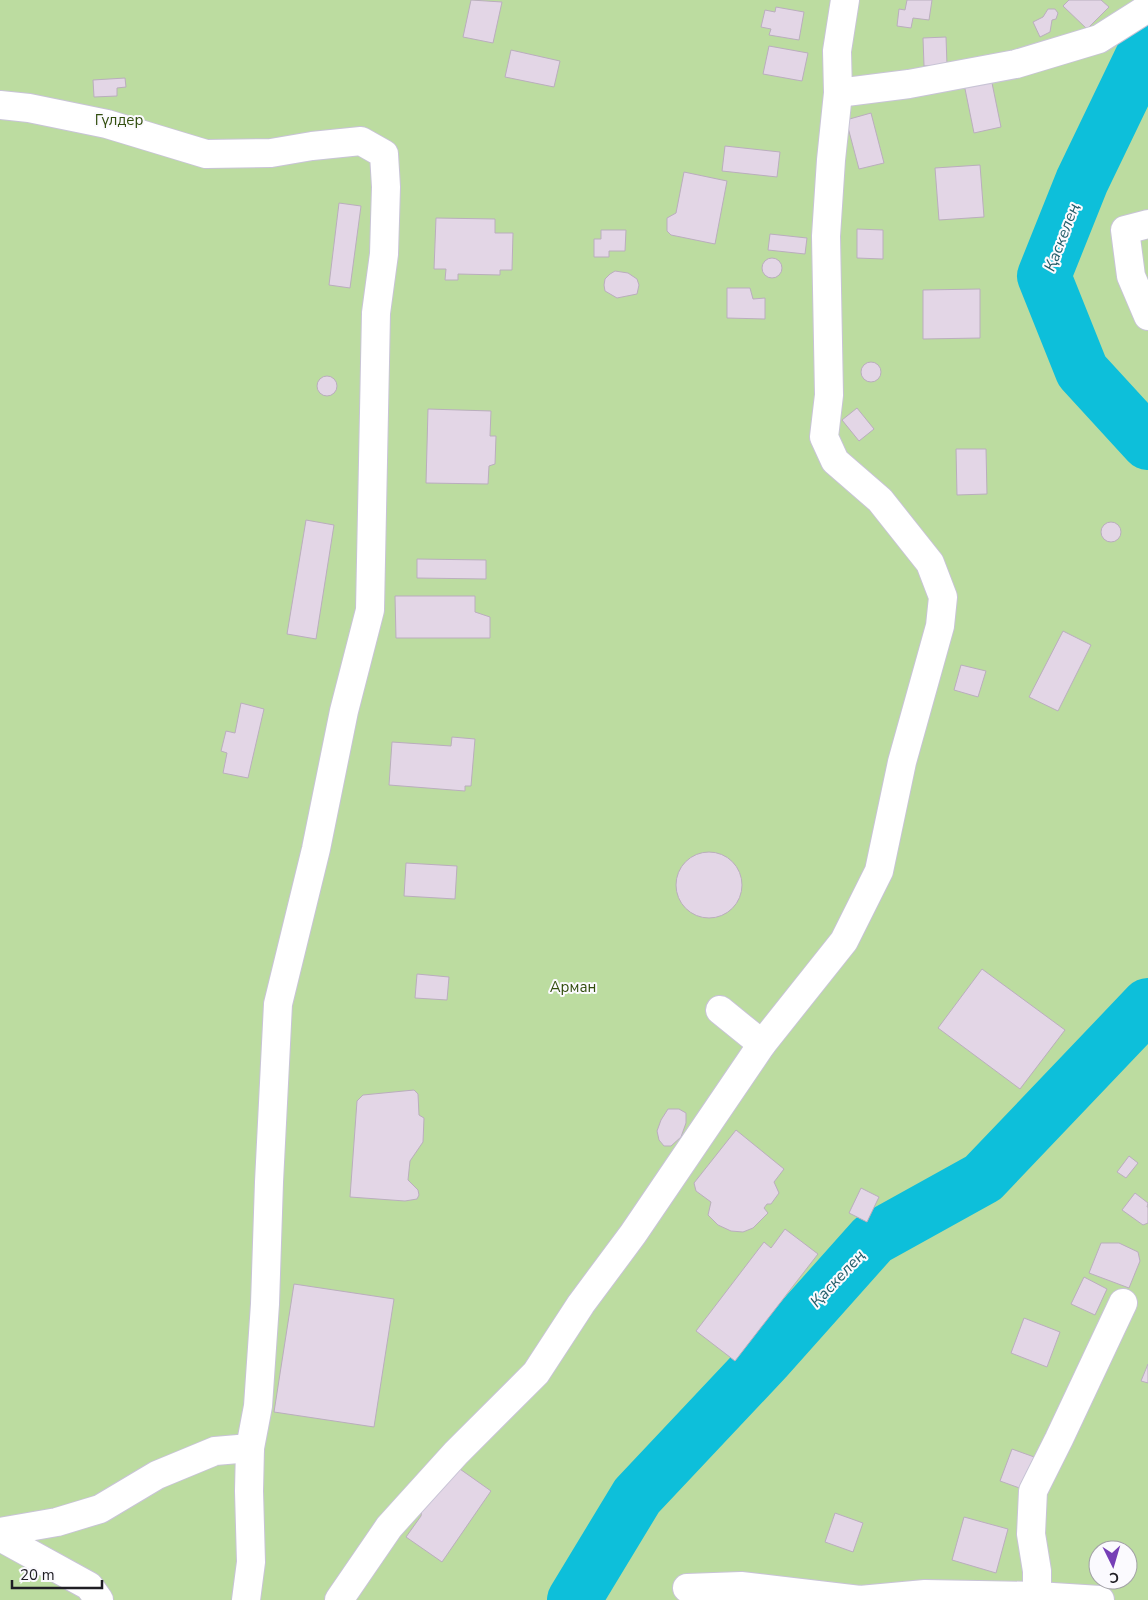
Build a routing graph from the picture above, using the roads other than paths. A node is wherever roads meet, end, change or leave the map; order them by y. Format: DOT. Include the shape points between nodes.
graph roads {
  1 [pos="845,0"];
  2 [pos="1148,8"];
  3 [pos="838,93"];
  4 [pos="0,105"];
  5 [pos="1148,224"];
  6 [pos="1148,316"];
  7 [pos="720,1010"];
  8 [pos="762,1044"];
  9 [pos="1123,1303"];
  10 [pos="250,1448"];
  11 [pos="0,1532"];
  12 [pos="0,1537"];
  13 [pos="687,1588"];
  14 [pos="1037,1596"];
  15 [pos="99,1600"];
  16 [pos="246,1600"];
  17 [pos="339,1600"];
  18 [pos="1100,1600"];
  1 -- 3 [label="street" via="837,51"];
  2 -- 3 [label="street" via="1099,39 1016,64 909,84"];
  3 -- 8 [label="street" via="826,236 829,395 824,437 834,461 880,500 930,563 943,597 940,626 902,762 879,871 844,941"];
  4 -- 10 [label="street" via="107,124 206,154 270,153 361,141 384,154 384,254 376,313 370,610 278,1004 264,1313 258,1406"];
  5 -- 6 [label="street" via="1124,230 1131,276"];
  7 -- 8 [label="street"];
  8 -- 17 [label="street" via="536,1373 388,1527"];
  9 -- 14 [label="street" via="1033,1491 1031,1534"];
  10 -- 11 [label="street" via="215,1451 157,1475 100,1509 57,1522"];
  10 -- 16 [label="street" via="251,1562"];
  12 -- 15 [label="street" via="89,1586"];
  13 -- 14 [label="street" via="741,1586 860,1600 925,1594"];
  14 -- 18 [label="street"];
}
